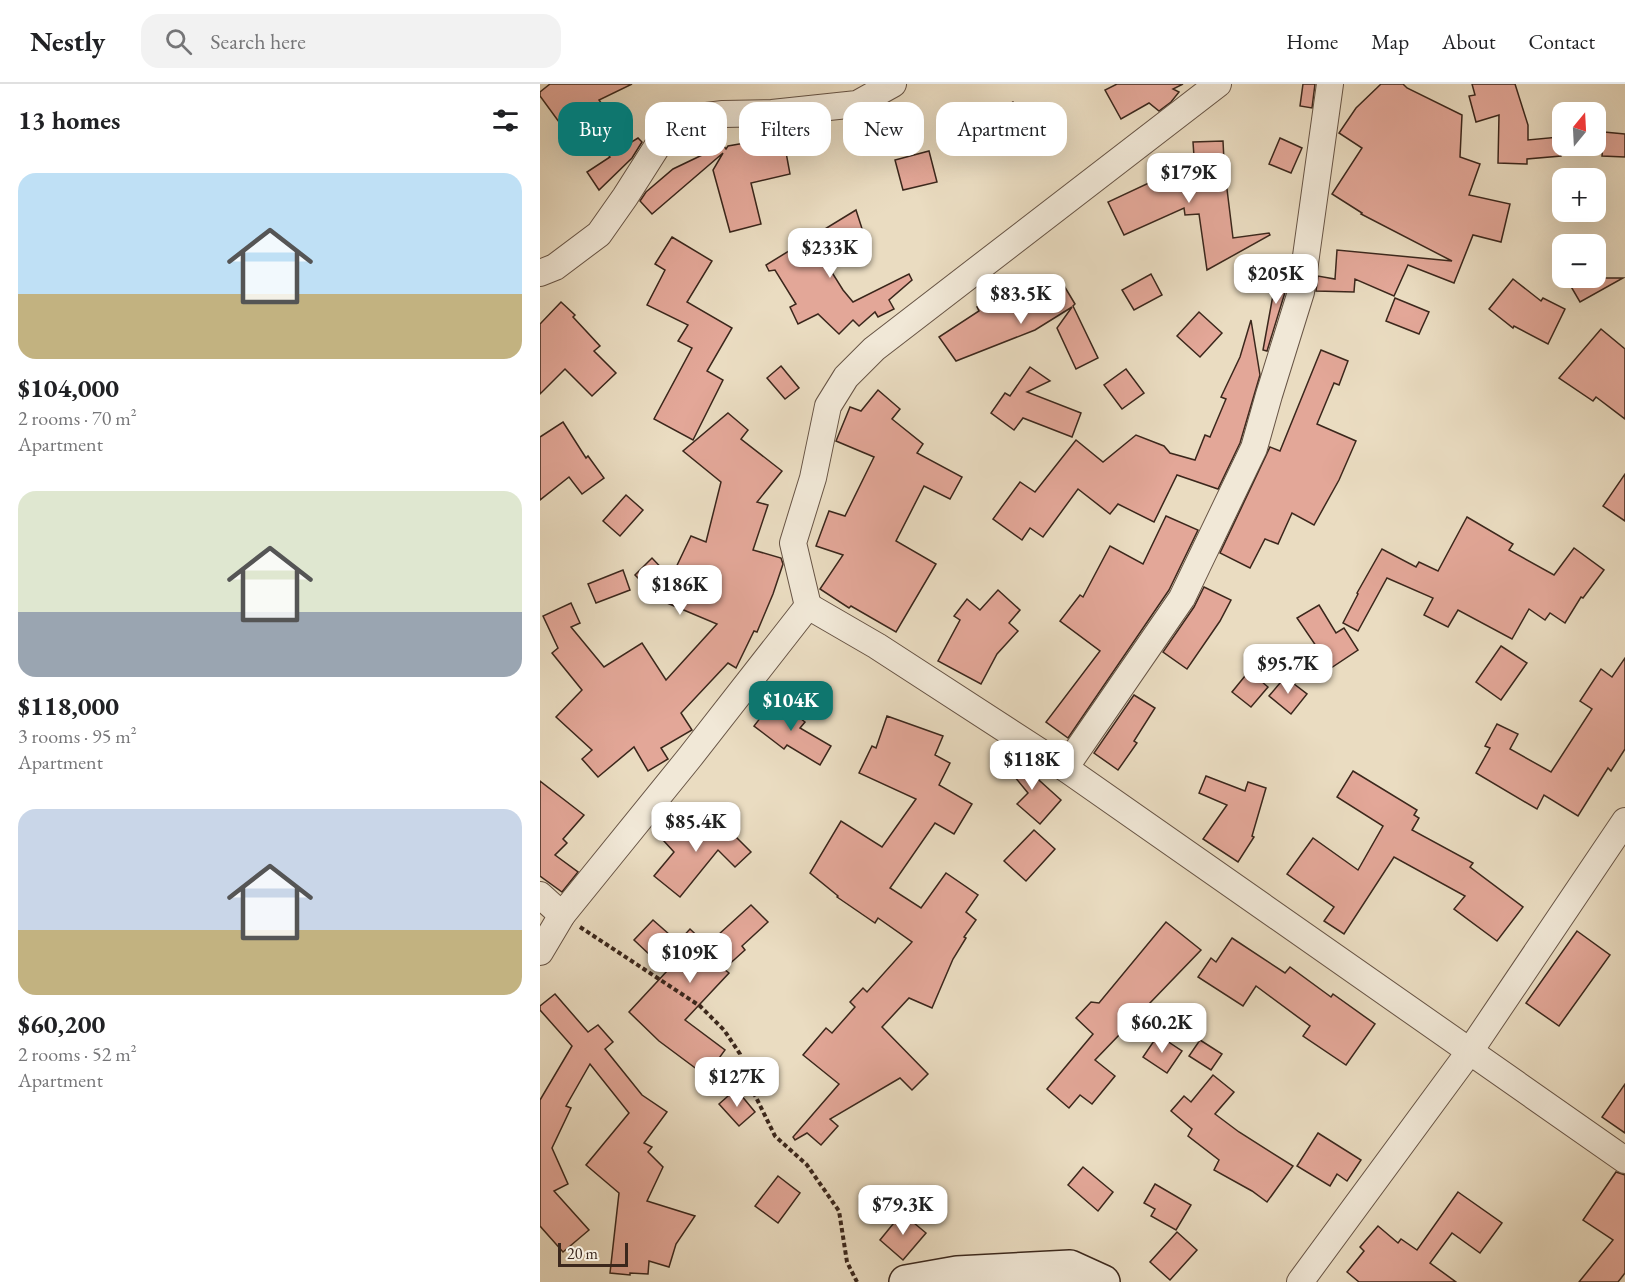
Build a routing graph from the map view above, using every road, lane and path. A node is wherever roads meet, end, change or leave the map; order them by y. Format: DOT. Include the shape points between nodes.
graph roads {
  1 [pos="893,84"];
  2 [pos="1218,84"];
  3 [pos="1330,84"];
  4 [pos="540,273"];
  5 [pos="808,606"];
  6 [pos="1065,768"];
  7 [pos="1625,821"];
  8 [pos="540,895"];
  9 [pos="562,915"];
  10 [pos="540,952"];
  11 [pos="1470,1051"];
  12 [pos="1625,1160"];
  13 [pos="857,1282"];
  14 [pos="906,1282"];
  15 [pos="1102,1282"];
  16 [pos="1300,1282"];
  1 -- 4 [label="street" via="857,104 674,120 599,234 555,267"];
  2 -- 5 [label="street" via="874,350 846,377 828,405 813,478 793,543"];
  3 -- 6 [label="street" via="1301,292 1254,448 1182,598"];
  5 -- 6 [label="street"];
  5 -- 9 [label="street"];
  6 -- 11 [label="street"];
  7 -- 11 [label="street"];
  8 -- 9 [label="street"];
  9 -- 10 [label="street"];
  9 -- 13 [label="path" via="700,1006 724,1030 740,1054 745,1075 775,1136 807,1165 839,1211 847,1262"];
  11 -- 12 [label="street"];
  11 -- 16 [label="street"];
  14 -- 15 [label="street" via="957,1274 1070,1267"];
}
